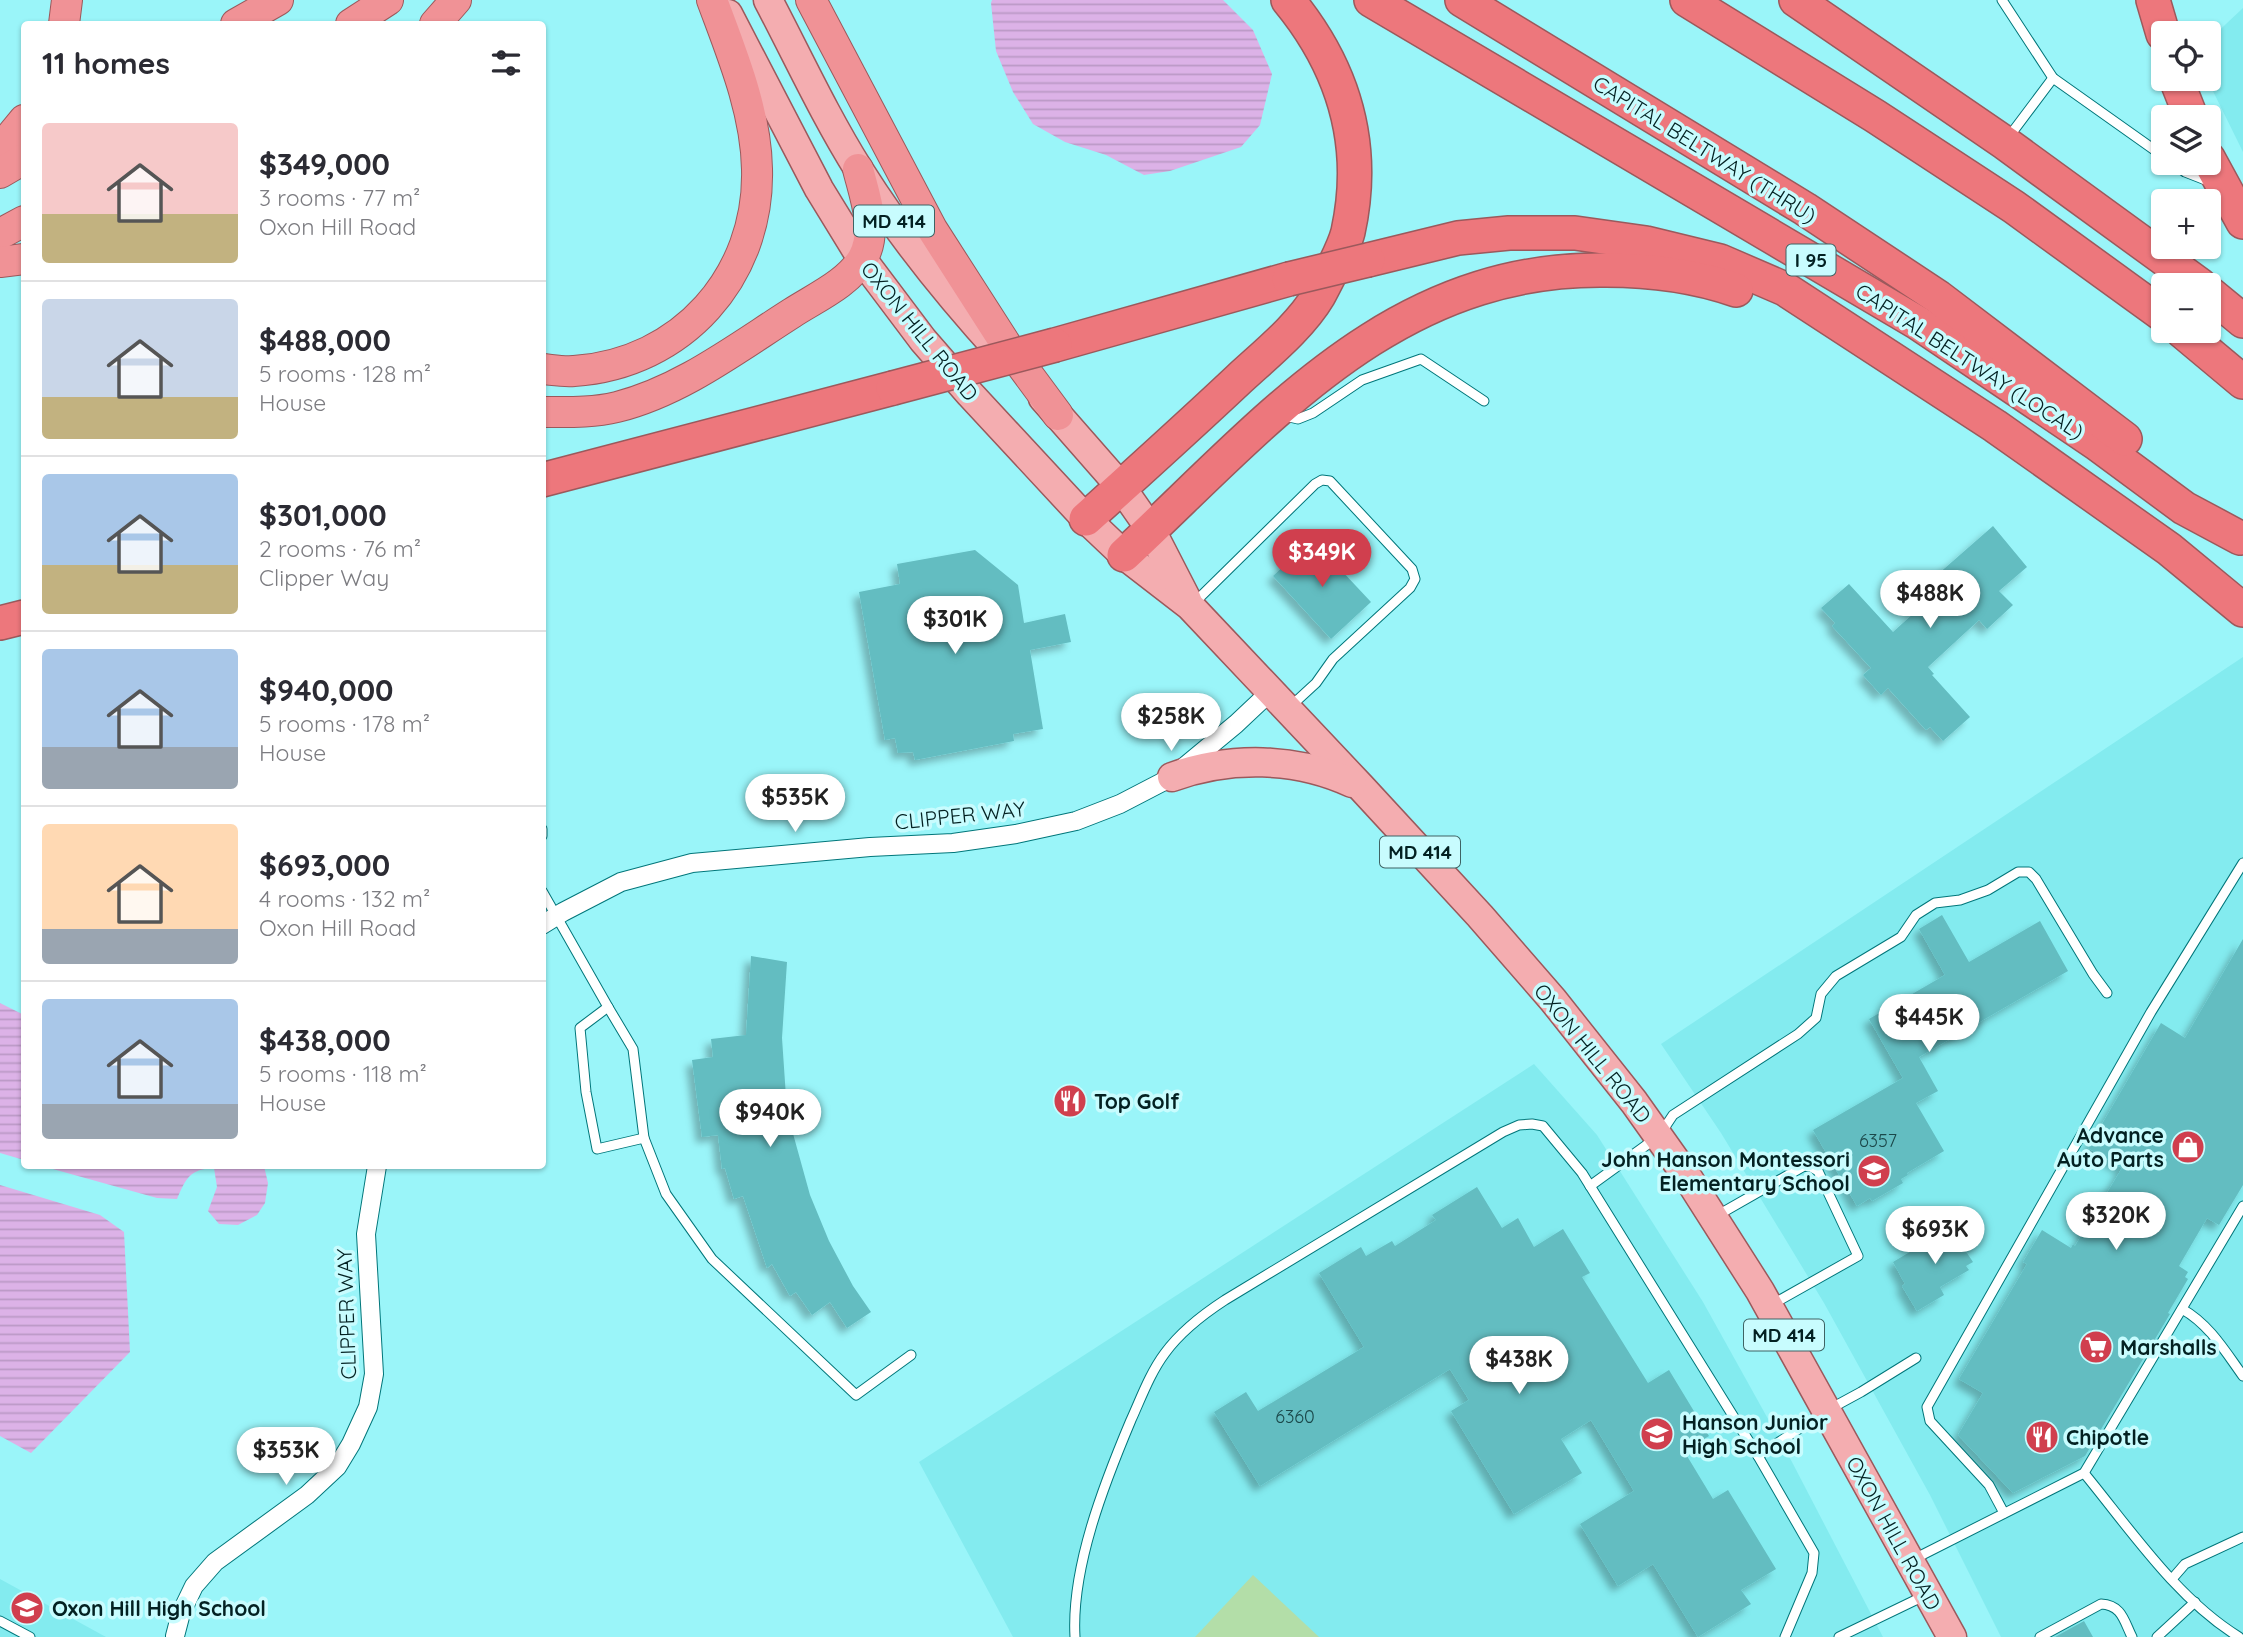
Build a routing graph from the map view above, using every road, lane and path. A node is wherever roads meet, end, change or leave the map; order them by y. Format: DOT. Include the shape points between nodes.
graph roads {
  1 [pos="67,0"];
  2 [pos="278,0"];
  3 [pos="388,0"];
  4 [pos="456,0"];
  5 [pos="712,0"];
  6 [pos="721,0"];
  7 [pos="768,0"];
  8 [pos="811,0"];
  9 [pos="1288,0"];
  10 [pos="1371,0"];
  11 [pos="1462,0"];
  12 [pos="1687,0"];
  13 [pos="1796,0"];
  14 [pos="2002,0"];
  15 [pos="2153,0"];
  16 [pos="64,21"];
  17 [pos="241,21"];
  18 [pos="356,21"];
  19 [pos="438,21"];
  20 [pos="2159,21"];
  21 [pos="2053,78"];
  22 [pos="21,124"];
  23 [pos="2005,143"];
  24 [pos="2151,147"];
  25 [pos="0,149"];
  26 [pos="21,161"];
  27 [pos="858,169"];
  28 [pos="0,173"];
  29 [pos="2218,175"];
  30 [pos="2243,222"];
  31 [pos="21,223"];
  32 [pos="0,234"];
  33 [pos="21,259"];
  34 [pos="862,259"];
  35 [pos="0,262"];
  36 [pos="2184,273"];
  37 [pos="2221,303"];
  38 [pos="2151,306"];
  39 [pos="2243,321"];
  40 [pos="2196,343"];
  41 [pos="1889,355"];
  42 [pos="546,369"];
  43 [pos="2243,382"];
  44 [pos="1484,401"];
  45 [pos="546,412"];
  46 [pos="1273,413"];
  47 [pos="1058,415"];
  48 [pos="546,479"];
  49 [pos="1121,487"];
  50 [pos="1086,519"];
  51 [pos="1151,530"];
  52 [pos="2241,539"];
  53 [pos="1124,555"];
  54 [pos="1190,606"];
  55 [pos="2243,610"];
  56 [pos="21,618"];
  57 [pos="0,623"];
  58 [pos="1278,701"];
  59 [pos="1172,777"];
  60 [pos="1361,787"];
  61 [pos="2243,863"];
  62 [pos="550,920"];
  63 [pos="2107,993"];
  64 [pos="608,1007"];
  65 [pos="1659,1136"];
  66 [pos="644,1138"];
  67 [pos="377,1169"];
  68 [pos="1590,1186"];
  69 [pos="2243,1206"];
  70 [pos="1713,1218"];
  71 [pos="1768,1307"];
  72 [pos="2182,1309"];
  73 [pos="911,1355"];
  74 [pos="1916,1358"];
  75 [pos="2243,1376"];
  76 [pos="1826,1411"];
  77 [pos="1758,1457"];
  78 [pos="2084,1473"];
  79 [pos="2004,1513"];
  80 [pos="2243,1537"];
  81 [pos="1909,1561"];
  82 [pos="2172,1579"];
  83 [pos="1928,1594"];
  84 [pos="2195,1602"];
  85 [pos="0,1621"];
  86 [pos="173,1636"];
  87 [pos="30,1637"];
  88 [pos="1075,1637"];
  89 [pos="1786,1637"];
  90 [pos="1839,1637"];
  91 [pos="1952,1637"];
  92 [pos="2040,1637"];
  93 [pos="2132,1637"];
  94 [pos="2157,1637"];
  95 [pos="2239,1637"];
  1 -- 16 [label="highway"];
  2 -- 17 [label="highway"];
  3 -- 18 [label="highway"];
  4 -- 19 [label="highway"];
  5 -- 42 [label="highway" via="739,77 757,167 754,209 741,257 721,293 694,322 658,348 608,366 573,372"];
  6 -- 34 [label="main road, OXON HILL ROAD / MD 414" via="819,189"];
  7 -- 27 [label="main road, OXON HILL ROAD / MD 414"];
  8 -- 47 [label="highway" via="932,229 1007,346"];
  9 -- 49 [label="highway" via="1328,60 1345,102 1355,145 1347,235 1318,296 1292,329"];
  10 -- 52 [label="highway, CAPITAL BELTWAY (LOCAL) / I 95" via="1918,323 2184,508"];
  11 -- 52 [label="highway, CAPITAL BELTWAY (THRU) / I 95" via="1805,209 1938,297 2083,405"];
  12 -- 38 [label="highway" via="2014,207"];
  13 -- 23 [label="highway"];
  14 -- 21 [label="lane"];
  15 -- 20 [label="highway"];
  21 -- 23 [label="lane"];
  21 -- 24 [label="lane"];
  22 -- 25 [label="highway"];
  23 -- 36 [label="highway"];
  26 -- 28 [label="highway"];
  27 -- 34 [label="highway" via="869,213 870,240"];
  27 -- 47 [label="main road, OXON HILL ROAD / MD 414" via="947,292"];
  29 -- 30 [label="highway"];
  31 -- 32 [label="highway"];
  33 -- 35 [label="highway"];
  34 -- 45 [label="highway" via="834,286 661,392 618,407"];
  34 -- 50 [label="main road, OXON HILL ROAD / MD 414" via="923,340"];
  37 -- 39 [label="highway"];
  40 -- 43 [label="highway"];
  41 -- 46 [label="highway" via="1776,303 1710,281 1645,270 1576,270 1516,278 1466,292 1415,314 1324,370"];
  41 -- 48 [label="highway, bridge" via="1785,289 1720,261 1646,243 1575,233 1509,233 1458,238 1289,279"];
  41 -- 55 [label="highway" via="2057,468"];
  44 -- 46 [label="lane" via="1421,359 1362,380 1298,419"];
  46 -- 51 [label="highway"];
  47 -- 49 [label="main road, OXON HILL ROAD / MD 414"];
  49 -- 50 [label="highway"];
  49 -- 51 [label="main road, OXON HILL ROAD / MD 414"];
  50 -- 53 [label="main road, OXON HILL ROAD / MD 414"];
  51 -- 53 [label="highway"];
  51 -- 54 [label="main road, OXON HILL ROAD / MD 414"];
  53 -- 54 [label="main road, OXON HILL ROAD / MD 414"];
  54 -- 58 [label="main road, OXON HILL ROAD / MD 414"];
  54 -- 58 [label="lane" via="1322,480 1330,481 1412,569 1415,579 1410,588 1333,659 1316,683"];
  56 -- 57 [label="highway"];
  58 -- 59 [label="street, CLIPPER WAY" via="1236,724"];
  58 -- 60 [label="main road, OXON HILL ROAD / MD 414"];
  59 -- 60 [label="main road" via="1225,763 1254,762 1319,771"];
  59 -- 62 [label="street, CLIPPER WAY" via="1119,804 1054,827 953,843 692,863 621,882"];
  60 -- 65 [label="main road, OXON HILL ROAD / MD 414" via="1553,1000"];
  61 -- 79 [label="lane" via="2151,1012 1927,1407 1930,1421 1989,1485"];
  62 -- 64 [label="lane"];
  63 -- 65 [label="lane" via="2036,879 2029,872 2018,872 1988,890 1935,903 1916,915 1901,937 1836,976 1821,994 1816,1018 1798,1034 1673,1115"];
  64 -- 66 [label="lane" via="633,1049"];
  64 -- 66 [label="lane" via="580,1028 597,1149"];
  65 -- 68 [label="lane"];
  65 -- 70 [label="main road, OXON HILL ROAD / MD 414"];
  66 -- 73 [label="lane" via="666,1194 712,1259 856,1395"];
  67 -- 86 [label="street, CLIPPER WAY" via="366,1234 374,1374 368,1407 337,1467 307,1496 215,1562 194,1586"];
  68 -- 77 [label="lane"];
  68 -- 88 [label="lane" via="1543,1126 1519,1125 1199,1318 1164,1354 1123,1441 1081,1568"];
  69 -- 72 [label="lane"];
  70 -- 71 [label="main road, OXON HILL ROAD / MD 414"];
  70 -- 71 [label="lane" via="1804,1166 1818,1171 1858,1256"];
  71 -- 76 [label="main road, OXON HILL ROAD / MD 414"];
  72 -- 75 [label="lane" via="2213,1334"];
  72 -- 78 [label="lane"];
  74 -- 76 [label="lane"];
  76 -- 77 [label="lane"];
  76 -- 81 [label="main road, OXON HILL ROAD / MD 414"];
  77 -- 89 [label="lane" via="1814,1553 1812,1573"];
  78 -- 79 [label="lane"];
  78 -- 82 [label="lane"];
  79 -- 81 [label="lane"];
  80 -- 82 [label="lane" via="2185,1564"];
  81 -- 83 [label="main road, OXON HILL ROAD / MD 414"];
  82 -- 84 [label="lane"];
  83 -- 90 [label="lane"];
  83 -- 91 [label="main road, OXON HILL ROAD / MD 414"];
  84 -- 94 [label="lane"];
  84 -- 95 [label="lane"];
  85 -- 87 [label="lane"];
  92 -- 93 [label="lane" via="2109,1604 2118,1609"];
}
